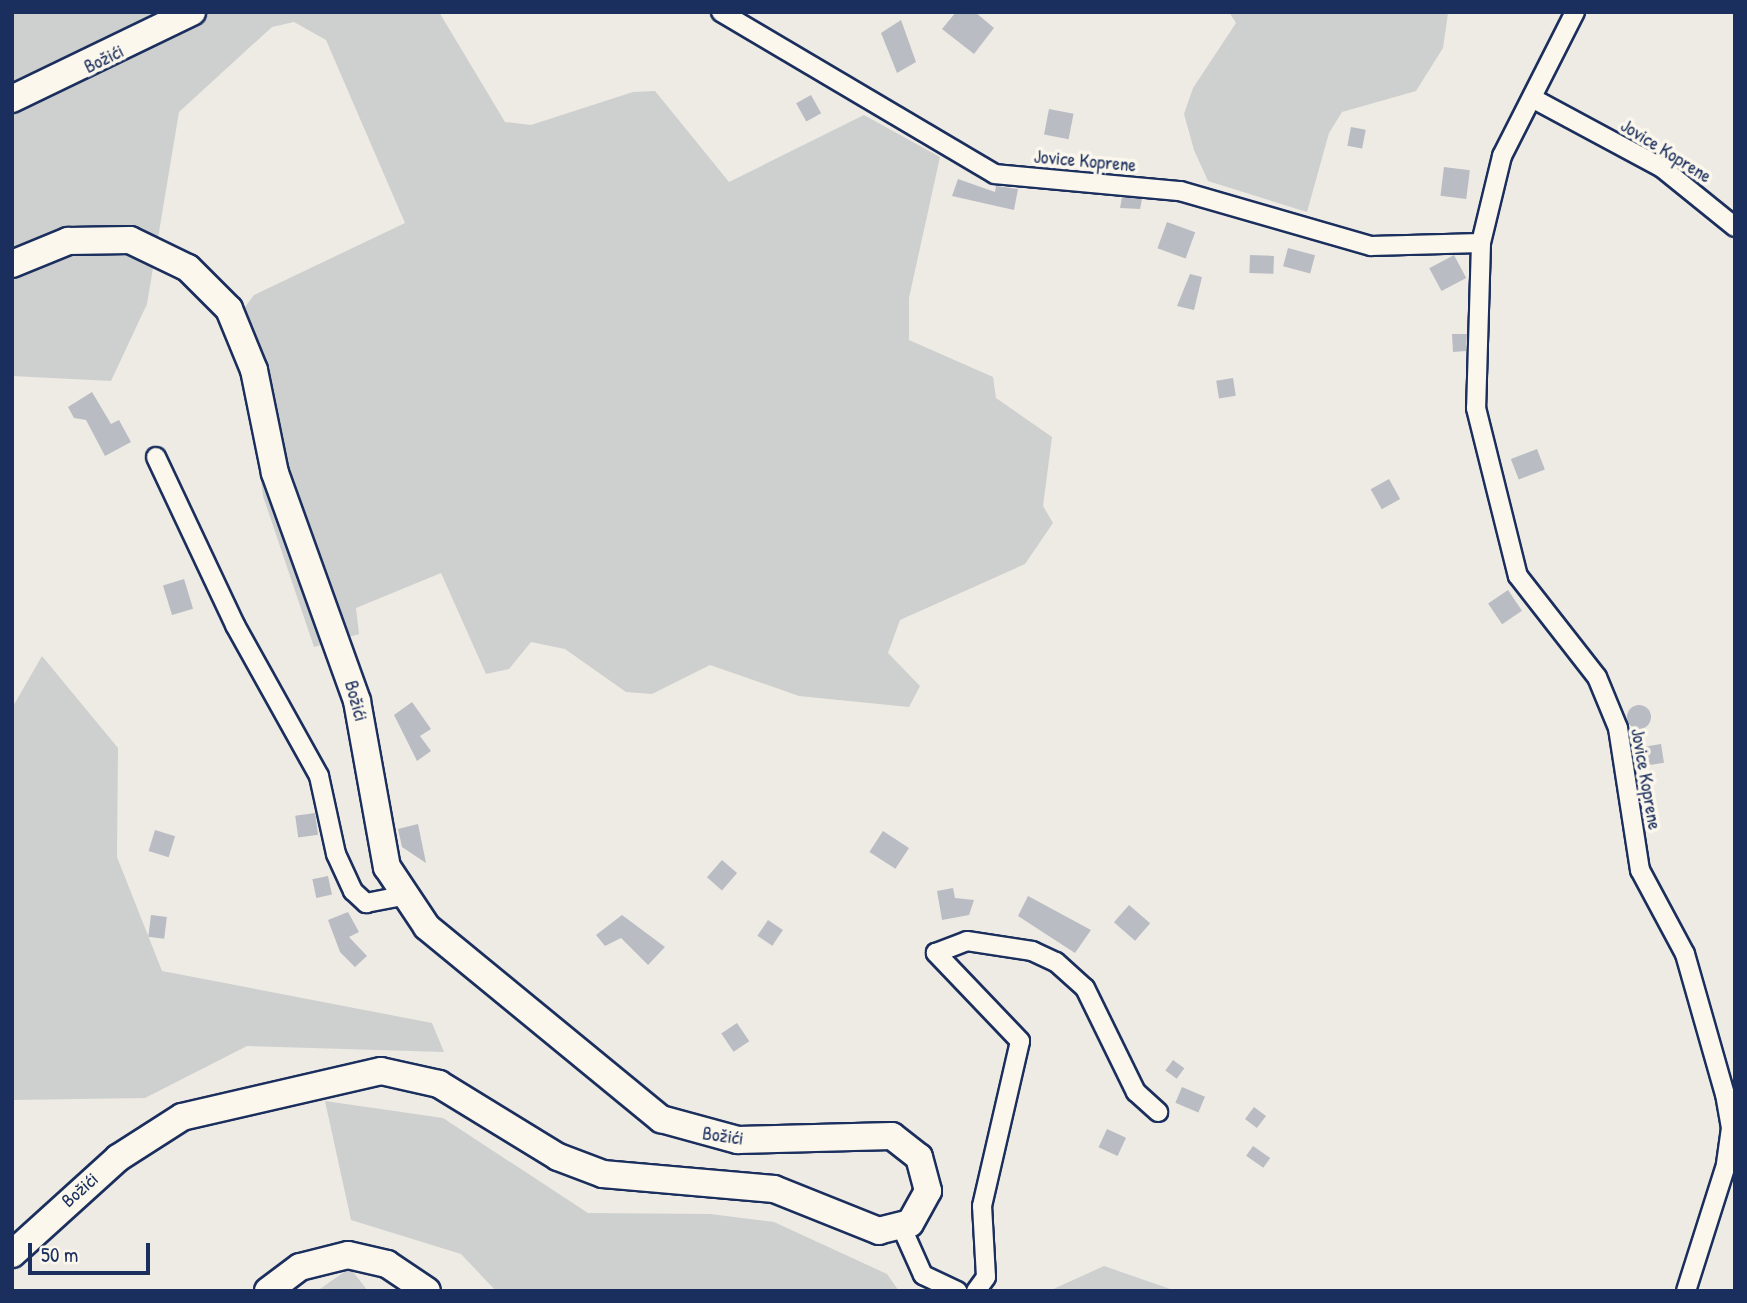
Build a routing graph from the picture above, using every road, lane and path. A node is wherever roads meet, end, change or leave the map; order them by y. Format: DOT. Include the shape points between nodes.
graph roads {
  1 [pos="192,12"];
  2 [pos="721,12"];
  3 [pos="1575,12"];
  4 [pos="1532,98"];
  5 [pos="12,99"];
  6 [pos="1735,227"];
  7 [pos="1480,243"];
  8 [pos="12,264"];
  9 [pos="156,457"];
  10 [pos="401,896"];
  11 [pos="1158,1112"];
  12 [pos="902,1228"];
  13 [pos="12,1254"];
  14 [pos="268,1291"];
  15 [pos="427,1291"];
  16 [pos="957,1291"];
  17 [pos="976,1291"];
  18 [pos="1686,1291"];
  1 -- 5 [label="main road, Božići"];
  2 -- 7 [label="street, Jovice Koprene" via="995,174 1180,191 1371,246"];
  3 -- 4 [label="street, Jovice Koprene"];
  4 -- 6 [label="street, Jovice Koprene" via="1662,168"];
  4 -- 7 [label="street, Jovice Koprene" via="1502,156"];
  7 -- 18 [label="street, Jovice Koprene" via="1476,408 1518,576 1597,677 1618,728 1640,870 1685,954 1725,1094 1731,1128 1726,1165"];
  8 -- 10 [label="main road, Božići" via="68,241 130,240 188,268 229,309 254,370 275,473 354,691 384,855"];
  9 -- 10 [label="street" via="235,625 319,776 336,854 353,891 366,903"];
  10 -- 12 [label="main road, Božići" via="442,942 672,1125 738,1140 879,1134 910,1146 924,1166 928,1191 923,1209"];
  11 -- 17 [label="street" via="1136,1092 1095,1004 1064,968 1032,951 967,941 936,953 1020,1041 982,1206 986,1276"];
  12 -- 13 [label="main road, Božići" via="856,1227 774,1189 586,1170 439,1084 381,1071 182,1117 118,1158"];
  12 -- 16 [label="street" via="923,1275"];
  14 -- 15 [label="main road" via="300,1267 348,1255 387,1264"];
}
